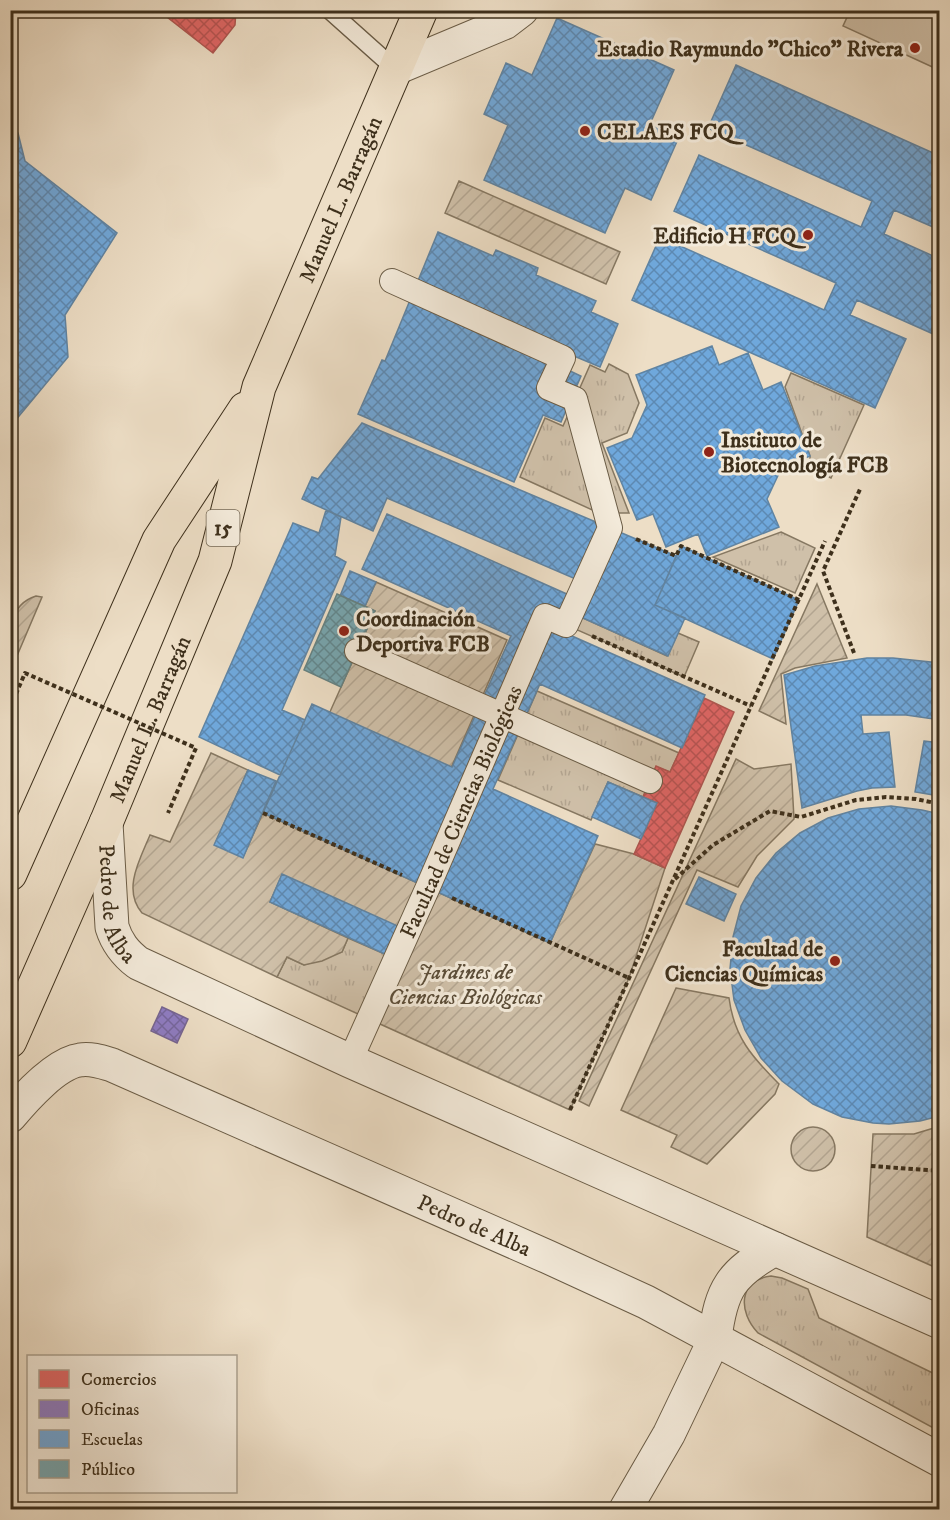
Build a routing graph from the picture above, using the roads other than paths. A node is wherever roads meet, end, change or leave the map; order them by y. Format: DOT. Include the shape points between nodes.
graph roads {
  1 [pos="329,10"];
  2 [pos="421,10"];
  3 [pos="522,10"];
  4 [pos="395,69"];
  5 [pos="392,281"];
  6 [pos="259,387"];
  7 [pos="357,651"];
  8 [pos="502,715"];
  9 [pos="650,781"];
  10 [pos="106,823"];
  11 [pos="10,874"];
  12 [pos="10,1041"];
  13 [pos="350,1061"];
  14 [pos="10,1116"];
  15 [pos="775,1249"];
  16 [pos="939,1323"];
  17 [pos="715,1338"];
  18 [pos="939,1460"];
  19 [pos="625,1509"];
  1 -- 4 [label="lane"];
  2 -- 4 [label="highway, Manuel L. Barragán / 15"];
  3 -- 4 [label="street" via="506,23"];
  4 -- 6 [label="highway, Manuel L. Barragán / 15"];
  5 -- 8 [label="street, Facultad de Ciencias Biológicas" via="563,358 549,388 575,399 610,528 566,625 545,616"];
  6 -- 10 [label="highway, Manuel L. Barragán / 15" via="214,561"];
  6 -- 11 [label="highway, Manuel L. Barragán / 15" via="159,540"];
  7 -- 8 [label="street"];
  8 -- 9 [label="street"];
  8 -- 13 [label="street, Facultad de Ciencias Biológicas"];
  10 -- 12 [label="highway, Manuel L. Barragán / 15"];
  10 -- 13 [label="street, Pedro de Alba" via="112,927 129,956 148,969"];
  13 -- 15 [label="street, Pedro de Alba"];
  14 -- 17 [label="street, Pedro de Alba" via="66,1064 96,1060 112,1065 548,1257"];
  15 -- 16 [label="street, Pedro de Alba"];
  15 -- 17 [label="street" via="753,1261 731,1283 723,1297"];
  17 -- 18 [label="street, Pedro de Alba"];
  17 -- 19 [label="street" via="669,1434"];
}
